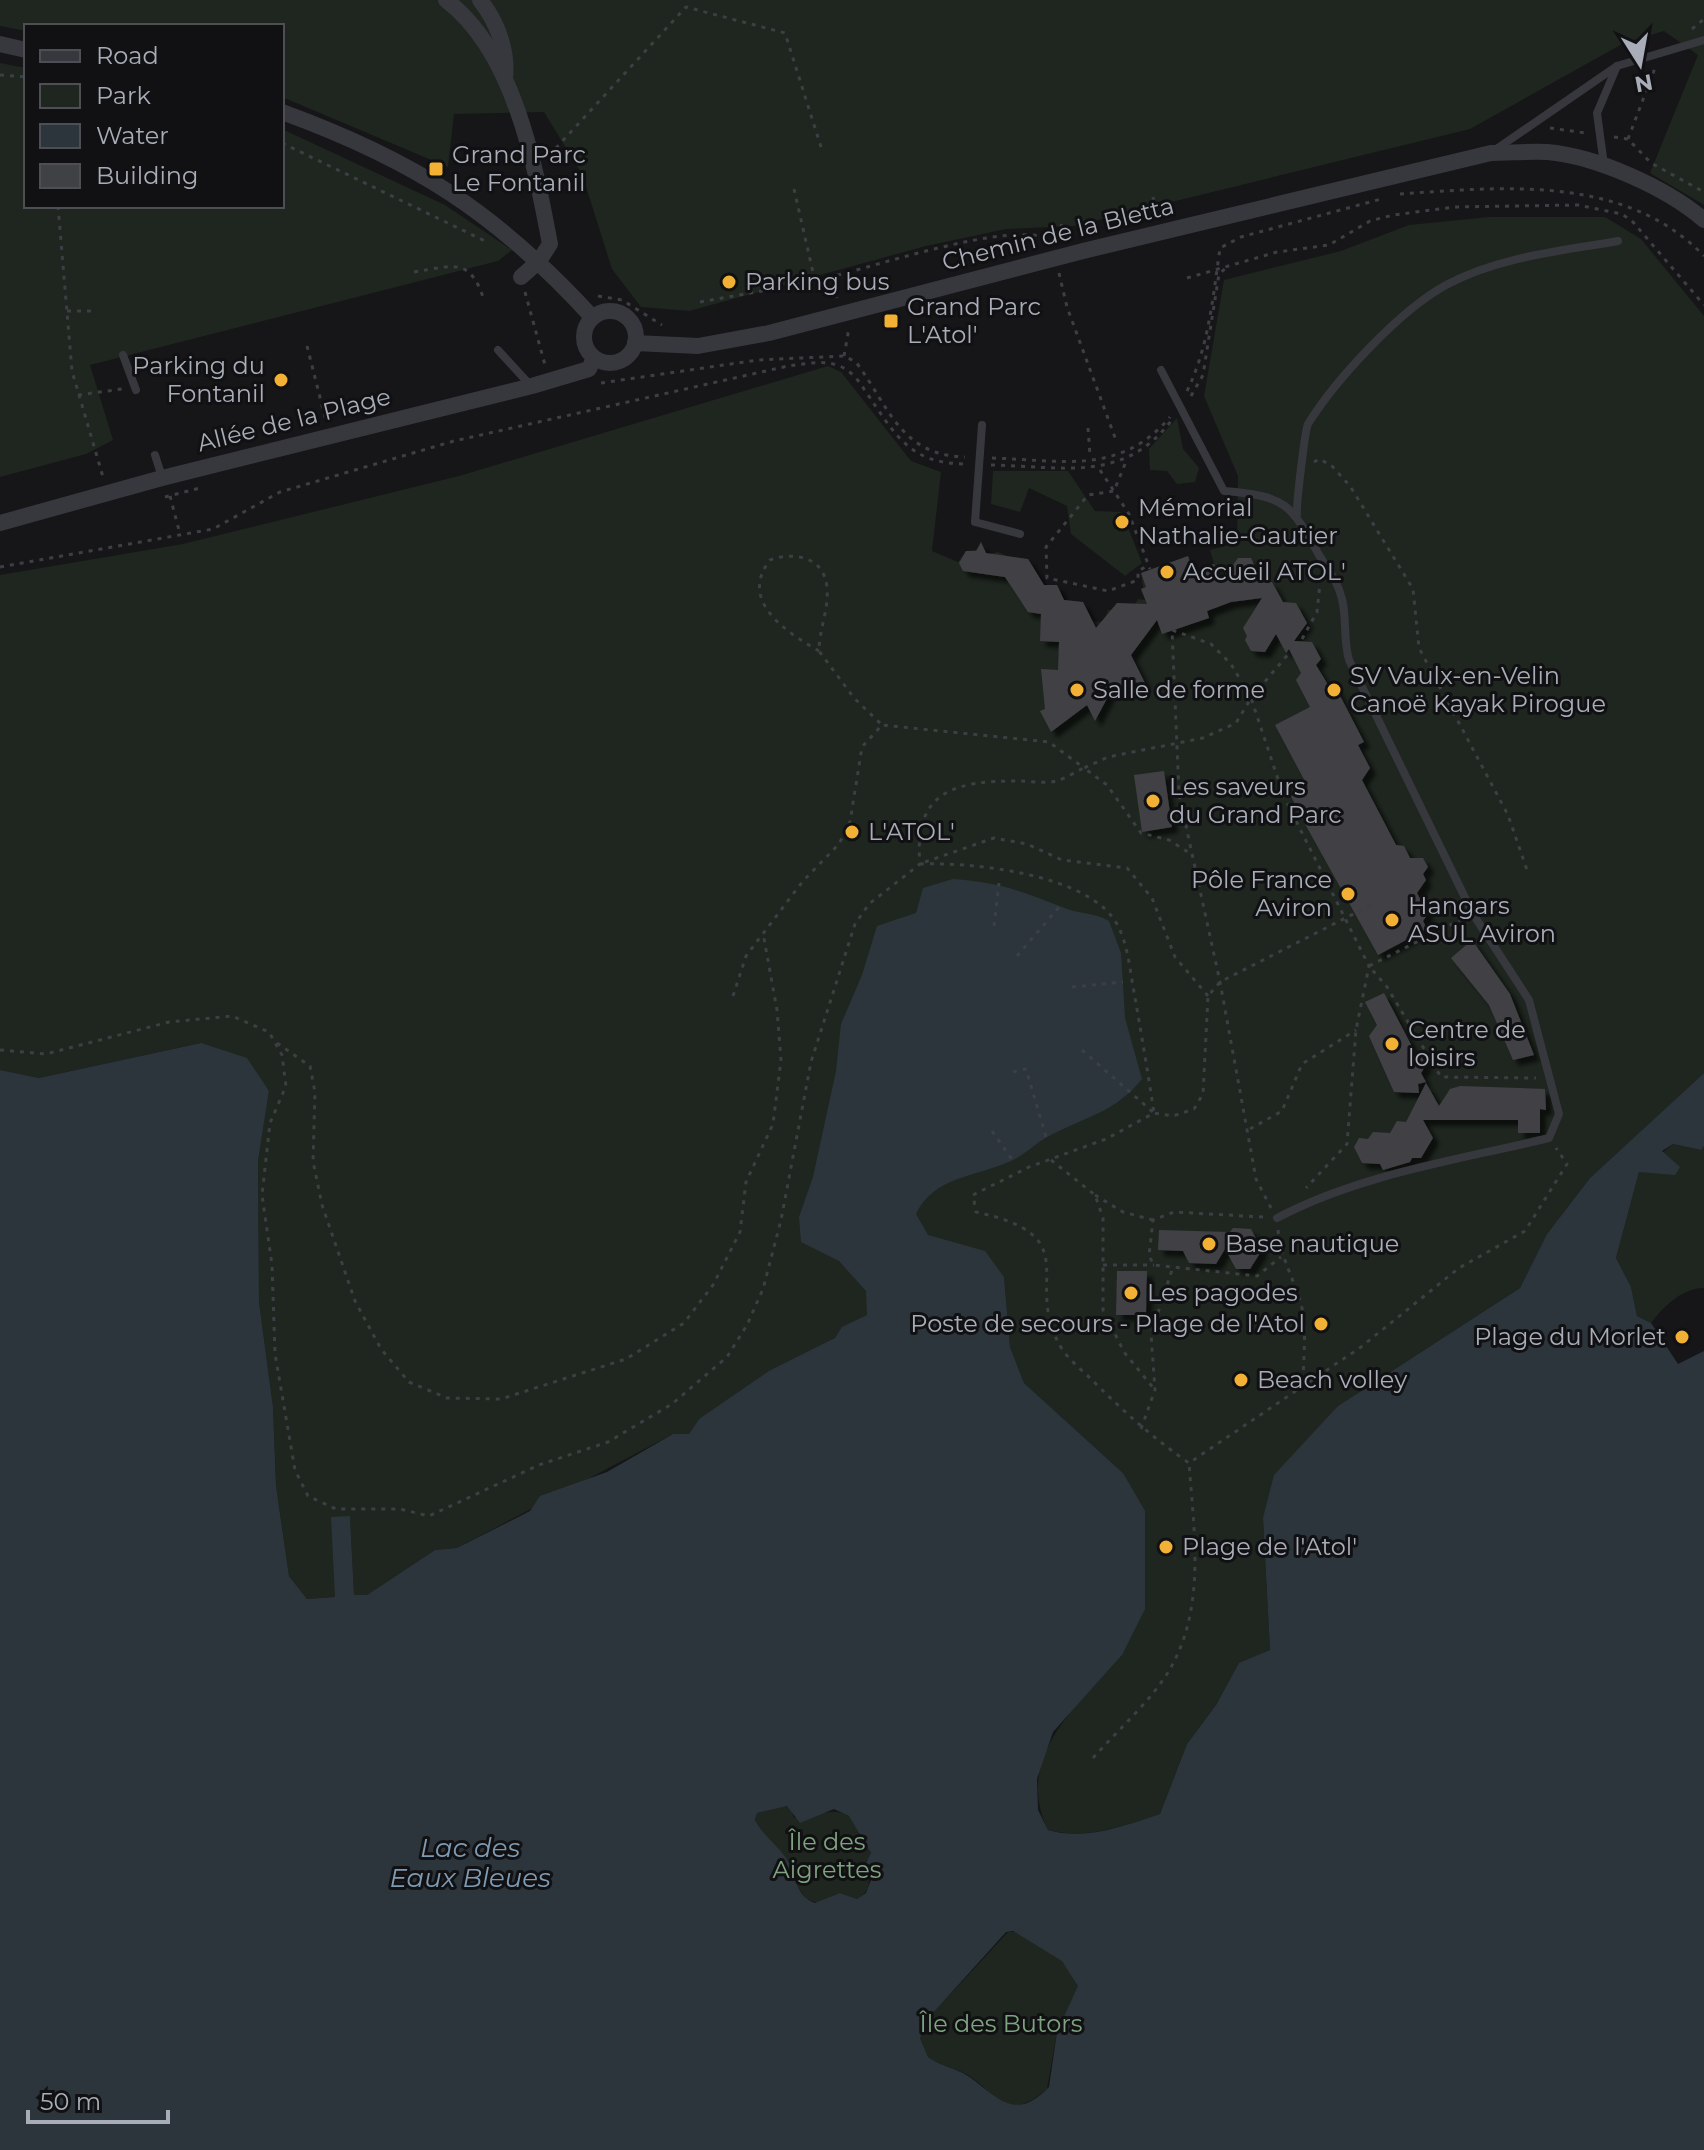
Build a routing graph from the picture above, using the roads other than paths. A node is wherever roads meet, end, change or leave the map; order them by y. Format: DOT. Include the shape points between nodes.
graph roads {
  1 [pos="446,0"];
  2 [pos="480,0"];
  3 [pos="1704,40"];
  4 [pos="0,44"];
  5 [pos="24,50"];
  6 [pos="1617,66"];
  7 [pos="505,79"];
  8 [pos="284,113"];
  9 [pos="1491,153"];
  10 [pos="1605,167"];
  11 [pos="1704,220"];
  12 [pos="1618,241"];
  13 [pos="539,261"];
  14 [pos="521,277"];
  15 [pos="592,317"];
  16 [pos="635,343"];
  17 [pos="498,350"];
  18 [pos="123,355"];
  19 [pos="594,358"];
  20 [pos="1161,370"];
  21 [pos="532,386"];
  22 [pos="136,390"];
  23 [pos="982,425"];
  24 [pos="155,455"];
  25 [pos="162,478"];
  26 [pos="1297,514"];
  27 [pos="0,523"];
  28 [pos="1020,534"];
  29 [pos="1277,1218"];
  1 -- 7 [label="street" via="468,18"];
  2 -- 7 [label="street" via="503,44"];
  3 -- 6 [label="lane"];
  4 -- 5 [label="street"];
  6 -- 9 [label="lane"];
  6 -- 10 [label="lane" via="1597,113"];
  7 -- 13 [label="street" via="536,168 550,244"];
  8 -- 13 [label="street" via="372,148 440,184"];
  9 -- 10 [label="street, Chemin de la Bletta" via="1548,152"];
  9 -- 16 [label="street, Chemin de la Bletta" via="844,307 769,333 698,346"];
  10 -- 11 [label="street, Chemin de la Bletta" via="1662,191"];
  12 -- 26 [label="lane" via="1489,268 1447,284 1420,302 1371,347 1306,427"];
  13 -- 14 [label="street"];
  13 -- 15 [label="street"];
  15 -- 16 [label="street" via="607,311 623,314 634,327"];
  15 -- 19 [label="street" via="583,338"];
  16 -- 19 [label="street" via="619,361"];
  17 -- 21 [label="lane"];
  18 -- 22 [label="lane"];
  19 -- 21 [label="street, Allée de la Plage" via="589,369"];
  20 -- 26 [label="lane" via="1224,491 1273,499"];
  21 -- 25 [label="street, Allée de la Plage"];
  23 -- 28 [label="lane" via="975,522"];
  24 -- 25 [label="lane"];
  25 -- 27 [label="street, Allée de la Plage"];
  26 -- 29 [label="lane" via="1343,600 1342,631 1349,660 1473,914 1529,1000 1559,1114 1549,1138 1362,1184 1313,1199"];
}
